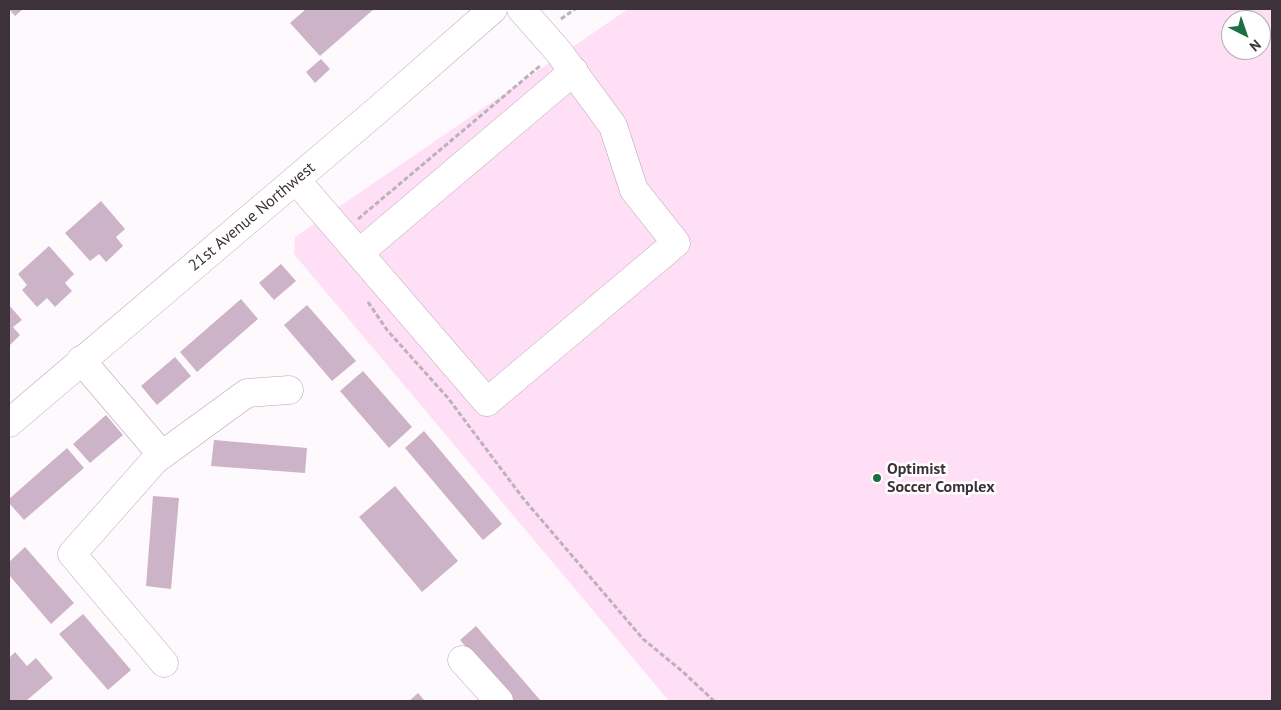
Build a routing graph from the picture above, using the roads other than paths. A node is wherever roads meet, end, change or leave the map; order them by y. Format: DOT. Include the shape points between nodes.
graph roads {
  1 [pos="493,9"];
  2 [pos="521,9"];
  3 [pos="574,71"];
  4 [pos="296,180"];
  5 [pos="359,253"];
  6 [pos="81,360"];
  7 [pos="289,390"];
  8 [pos="9,423"];
  9 [pos="162,455"];
  10 [pos="462,660"];
  11 [pos="164,663"];
  12 [pos="499,701"];
  1 -- 4 [label="street, 21st Avenue Northwest"];
  2 -- 3 [label="street"];
  3 -- 5 [label="street"];
  3 -- 5 [label="street" via="613,126 634,190 676,243 487,402"];
  4 -- 5 [label="street"];
  4 -- 6 [label="street, 21st Avenue Northwest"];
  6 -- 8 [label="street, 21st Avenue Northwest"];
  6 -- 9 [label="street"];
  7 -- 9 [label="street" via="247,394"];
  9 -- 11 [label="street" via="72,554"];
  10 -- 12 [label="street"];
}
